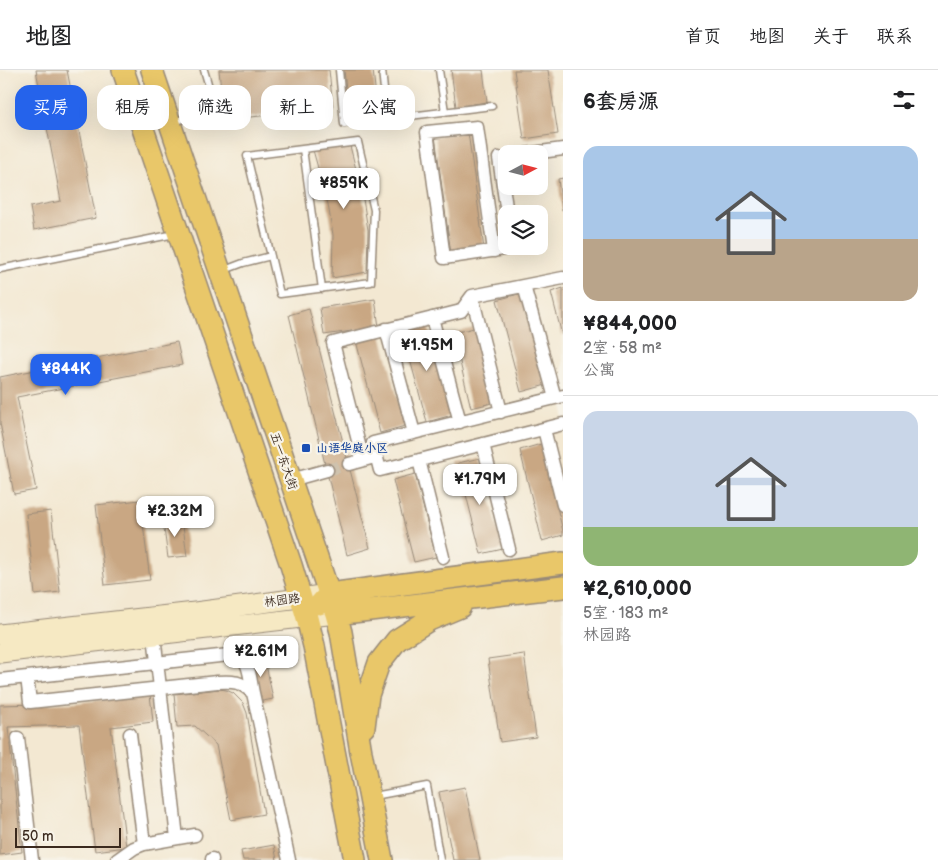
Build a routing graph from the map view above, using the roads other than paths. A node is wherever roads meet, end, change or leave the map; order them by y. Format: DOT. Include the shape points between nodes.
graph roads {
  1 [pos="123,70"];
  2 [pos="152,70"];
  3 [pos="204,70"];
  4 [pos="338,70"];
  5 [pos="382,70"];
  6 [pos="440,70"];
  7 [pos="384,85"];
  8 [pos="492,106"];
  9 [pos="444,112"];
  10 [pos="343,115"];
  11 [pos="415,116"];
  12 [pos="170,124"];
  13 [pos="303,149"];
  14 [pos="563,149"];
  15 [pos="548,151"];
  16 [pos="498,158"];
  17 [pos="481,160"];
  18 [pos="179,234"];
  19 [pos="498,250"];
  20 [pos="494,251"];
  21 [pos="271,256"];
  22 [pos="0,269"];
  23 [pos="220,272"];
  24 [pos="563,278"];
  25 [pos="524,286"];
  26 [pos="322,289"];
  27 [pos="472,296"];
  28 [pos="432,318"];
  29 [pos="386,329"];
  30 [pos="559,397"];
  31 [pos="501,412"];
  32 [pos="460,422"];
  33 [pos="563,424"];
  34 [pos="544,429"];
  35 [pos="414,433"];
  36 [pos="483,444"];
  37 [pos="376,457"];
  38 [pos="363,460"];
  39 [pos="419,460"];
  40 [pos="349,464"];
  41 [pos="327,470"];
  42 [pos="291,480"];
  43 [pos="563,505"];
  44 [pos="509,549"];
  45 [pos="443,557"];
  46 [pos="563,563"];
  47 [pos="563,587"];
  48 [pos="329,594"];
  49 [pos="488,596"];
  50 [pos="301,598"];
  51 [pos="336,614"];
  52 [pos="310,618"];
  53 [pos="0,634"];
  54 [pos="154,635"];
  55 [pos="0,653"];
  56 [pos="157,663"];
  57 [pos="27,677"];
  58 [pos="0,680"];
  59 [pos="160,688"];
  60 [pos="252,693"];
  61 [pos="130,734"];
  62 [pos="18,738"];
  63 [pos="361,752"];
  64 [pos="370,796"];
  65 [pos="195,835"];
  66 [pos="177,838"];
  67 [pos="144,844"];
  68 [pos="32,860"];
  69 [pos="117,860"];
  70 [pos="289,860"];
  71 [pos="355,860"];
  72 [pos="382,860"];
  73 [pos="440,860"];
  1 -- 18 [label="main road"];
  2 -- 12 [label="main road, 五一东大街"];
  3 -- 12 [label="lane" via="211,94 209,105 195,115"];
  4 -- 10 [label="lane"];
  5 -- 7 [label="lane"];
  6 -- 9 [label="lane"];
  8 -- 9 [label="lane"];
  9 -- 11 [label="lane"];
  12 -- 23 [label="main road, 五一东大街"];
  13 -- 21 [label="lane" via="247,156"];
  13 -- 26 [label="lane"];
  13 -- 26 [label="lane" via="358,142 374,210 371,282"];
  14 -- 15 [label="street"];
  16 -- 17 [label="street"];
  17 -- 20 [label="street"];
  17 -- 20 [label="street" via="477,127 427,132 444,258"];
  18 -- 22 [label="lane"];
  18 -- 50 [label="main road"];
  19 -- 20 [label="street"];
  21 -- 23 [label="lane"];
  21 -- 26 [label="lane" via="280,294"];
  23 -- 42 [label="main road, 五一东大街"];
  24 -- 25 [label="street"];
  25 -- 27 [label="street"];
  25 -- 30 [label="street"];
  27 -- 28 [label="street" via="461,310"];
  27 -- 31 [label="street"];
  28 -- 29 [label="street"];
  28 -- 32 [label="street"];
  29 -- 35 [label="street"];
  29 -- 38 [label="street" via="333,343"];
  30 -- 31 [label="street"];
  31 -- 32 [label="street"];
  32 -- 35 [label="street"];
  33 -- 34 [label="street"];
  34 -- 36 [label="street"];
  34 -- 43 [label="street"];
  35 -- 37 [label="street" via="373,443"];
  36 -- 39 [label="street"];
  36 -- 44 [label="street"];
  37 -- 38 [label="street"];
  37 -- 39 [label="street" via="380,470"];
  38 -- 40 [label="street"];
  39 -- 45 [label="street"];
  41 -- 42 [label="street"];
  42 -- 48 [label="main road, 五一东大街"];
  46 -- 48 [label="main road, 林园路"];
  47 -- 49 [label="main road, 林园路"];
  48 -- 50 [label="main road, 林园路"];
  48 -- 51 [label="main road, 五一东大街"];
  48 -- 52 [label="main road"];
  49 -- 51 [label="main road, 林园路"];
  49 -- 63 [label="main road" via="429,620 397,640 380,663 368,695"];
  50 -- 52 [label="main road"];
  50 -- 53 [label="main road, 林园路"];
  51 -- 52 [label="main road, 林园路"];
  51 -- 63 [label="main road, 五一东大街"];
  52 -- 54 [label="main road, 林园路"];
  52 -- 71 [label="main road"];
  54 -- 55 [label="main road, 林园路"];
  54 -- 56 [label="street"];
  56 -- 57 [label="street"];
  56 -- 59 [label="street"];
  56 -- 60 [label="street" via="238,654 246,662"];
  57 -- 58 [label="street"];
  57 -- 59 [label="street" via="30,702"];
  59 -- 60 [label="street" via="231,681 244,685"];
  59 -- 66 [label="street"];
  60 -- 70 [label="street"];
  61 -- 67 [label="street"];
  62 -- 68 [label="street"];
  63 -- 64 [label="main road, 五一东大街"];
  64 -- 72 [label="main road, 五一东大街"];
  64 -- 73 [label="lane" via="427,786"];
  65 -- 66 [label="street"];
  66 -- 67 [label="street"];
  67 -- 69 [label="street"];
}
